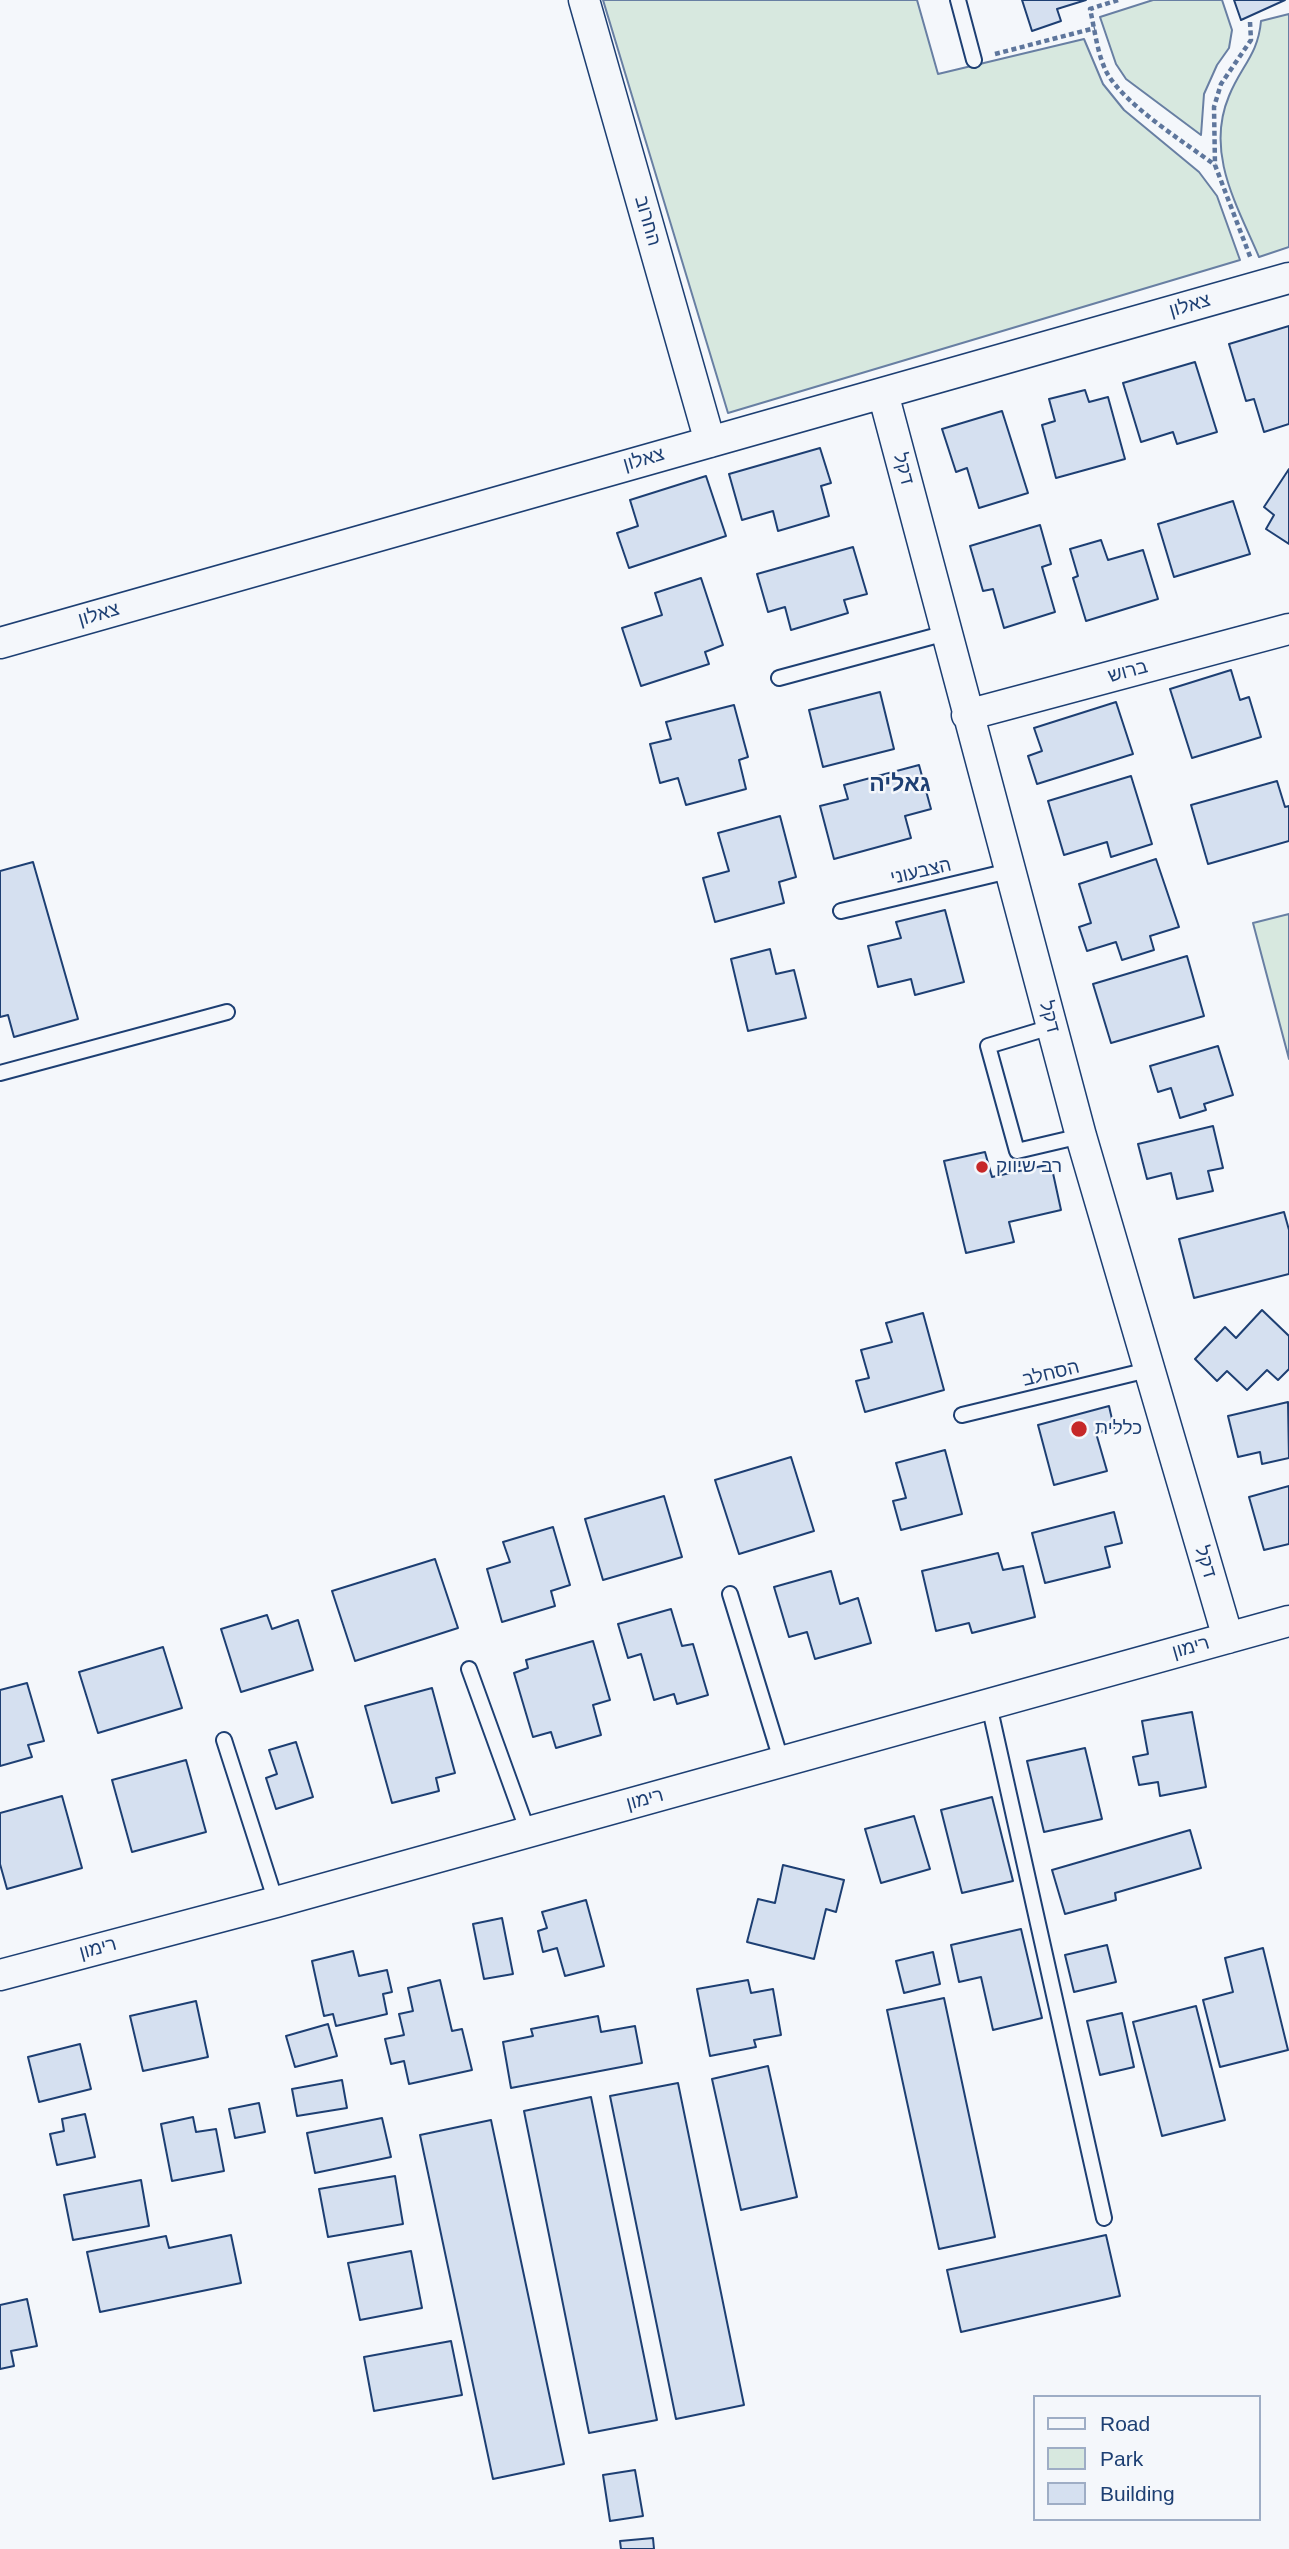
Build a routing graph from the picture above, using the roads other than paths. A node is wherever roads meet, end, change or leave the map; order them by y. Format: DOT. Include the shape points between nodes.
graph roads {
  1 [pos="584,0"];
  2 [pos="958,0"];
  3 [pos="974,60"];
  4 [pos="1275,282"];
  5 [pos="883,393"];
  6 [pos="710,442"];
  7 [pos="1289,629"];
  8 [pos="946,634"];
  9 [pos="0,643"];
  10 [pos="779,678"];
  11 [pos="967,715"];
  12 [pos="1009,871"];
  13 [pos="841,911"];
  14 [pos="227,1012"];
  15 [pos="1051,1027"];
  16 [pos="0,1073"];
  17 [pos="1081,1136"];
  18 [pos="1148,1370"];
  19 [pos="962,1415"];
  20 [pos="730,1594"];
  21 [pos="1289,1621"];
  22 [pos="1228,1637"];
  23 [pos="468,1670"];
  24 [pos="989,1705"];
  25 [pos="224,1740"];
  26 [pos="782,1763"];
  27 [pos="528,1832"];
  28 [pos="276,1902"];
  29 [pos="0,1975"];
  30 [pos="1104,2218"];
  1 -- 6 [label="street, החרוב"];
  2 -- 3 [label="lane"];
  4 -- 5 [label="street, צאלון"];
  5 -- 6 [label="street, צאלון"];
  5 -- 8 [label="street, דקל"];
  6 -- 9 [label="street, צאלון"];
  7 -- 11 [label="street, ברוש"];
  8 -- 10 [label="lane"];
  8 -- 11 [label="street, דקל"];
  11 -- 12 [label="street, דקל"];
  12 -- 13 [label="lane, הצבעוני"];
  12 -- 15 [label="street, דקל"];
  14 -- 16 [label="lane"];
  15 -- 17 [label="street, דקל"];
  15 -- 17 [label="lane" via="988,1046 1017,1151"];
  17 -- 18 [label="street, דקל"];
  18 -- 19 [label="lane, הסחלב"];
  18 -- 22 [label="street, דקל"];
  20 -- 26 [label="lane"];
  21 -- 22 [label="street, רימון"];
  22 -- 24 [label="street, רימון"];
  23 -- 27 [label="lane"];
  24 -- 26 [label="street, רימון"];
  24 -- 30 [label="lane"];
  25 -- 28 [label="lane"];
  26 -- 27 [label="street, רימון"];
  27 -- 28 [label="street, רימון"];
  28 -- 29 [label="street, רימון"];
}
